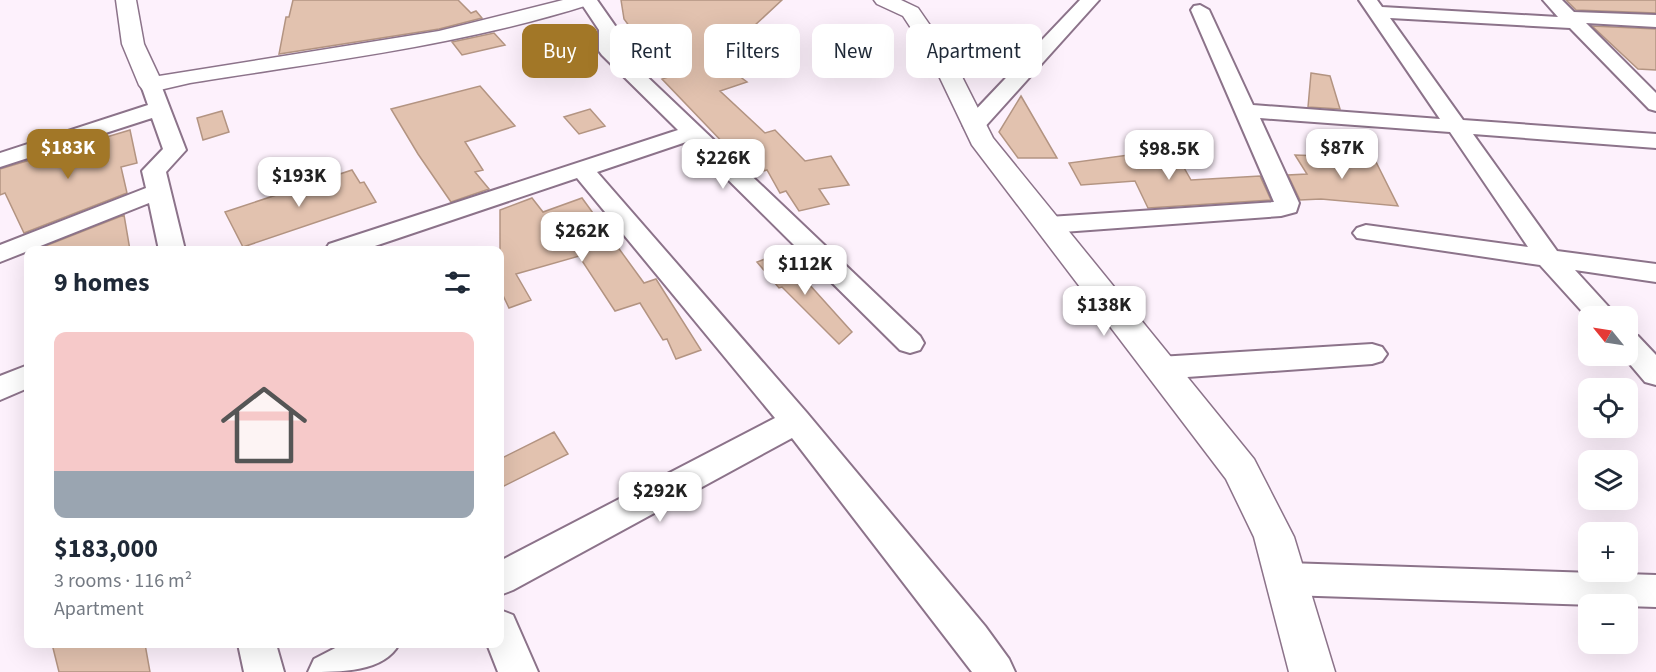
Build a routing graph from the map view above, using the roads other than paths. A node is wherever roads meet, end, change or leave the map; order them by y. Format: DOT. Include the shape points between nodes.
graph roads {
  1 [pos="126,0"];
  2 [pos="586,0"];
  3 [pos="884,0"];
  4 [pos="1090,0"];
  5 [pos="1552,0"];
  6 [pos="1372,6"];
  7 [pos="1200,10"];
  8 [pos="1572,20"];
  9 [pos="1656,21"];
  10 [pos="1624,73"];
  11 [pos="1656,74"];
  12 [pos="151,85"];
  13 [pos="1656,105"];
  14 [pos="161,108"];
  15 [pos="1246,111"];
  16 [pos="974,126"];
  17 [pos="1457,127"];
  18 [pos="693,132"];
  19 [pos="1656,141"];
  20 [pos="0,160"];
  21 [pos="582,169"];
  22 [pos="159,191"];
  23 [pos="1049,225"];
  24 [pos="1366,233"];
  25 [pos="171,246"];
  26 [pos="358,246"];
  27 [pos="0,254"];
  28 [pos="1551,260"];
  29 [pos="1656,273"];
  30 [pos="1594,306"];
  31 [pos="910,343"];
  32 [pos="1372,354"];
  33 [pos="1638,355"];
  34 [pos="1159,368"];
  35 [pos="1656,374"];
  36 [pos="24,378"];
  37 [pos="0,389"];
  38 [pos="796,421"];
  39 [pos="504,577"];
  40 [pos="1287,579"];
  41 [pos="1656,591"];
  42 [pos="504,637"];
  43 [pos="258,648"];
  44 [pos="373,648"];
  45 [pos="264,672"];
  46 [pos="328,672"];
  47 [pos="518,672"];
  48 [pos="994,672"];
  49 [pos="1312,672"];
  1 -- 12 [label="street" via="133,44"];
  2 -- 12 [label="street" via="518,21 454,34"];
  2 -- 18 [label="street" via="611,32 609,51"];
  3 -- 16 [label="street" via="911,12 941,57"];
  4 -- 16 [label="street"];
  5 -- 8 [label="street"];
  6 -- 8 [label="street"];
  6 -- 17 [label="street"];
  7 -- 15 [label="street"];
  8 -- 9 [label="street"];
  8 -- 10 [label="street"];
  10 -- 11 [label="street"];
  10 -- 13 [label="street"];
  12 -- 14 [label="street"];
  14 -- 20 [label="street"];
  14 -- 22 [label="street" via="175,150 154,171"];
  15 -- 17 [label="street"];
  15 -- 23 [label="street" via="1287,207"];
  16 -- 23 [label="street"];
  17 -- 19 [label="street"];
  17 -- 28 [label="street"];
  18 -- 21 [label="street"];
  18 -- 31 [label="street"];
  21 -- 26 [label="street"];
  21 -- 38 [label="street"];
  22 -- 25 [label="street"];
  22 -- 27 [label="street"];
  23 -- 34 [label="street"];
  24 -- 28 [label="street"];
  28 -- 29 [label="street"];
  28 -- 30 [label="street"];
  32 -- 34 [label="street"];
  33 -- 35 [label="street"];
  34 -- 40 [label="street" via="1241,470 1274,537"];
  36 -- 37 [label="street"];
  38 -- 39 [label="street"];
  38 -- 48 [label="street" via="965,630"];
  40 -- 41 [label="street"];
  40 -- 49 [label="street"];
  42 -- 47 [label="street"];
  43 -- 45 [label="street"];
  44 -- 46 [label="street"];
}
